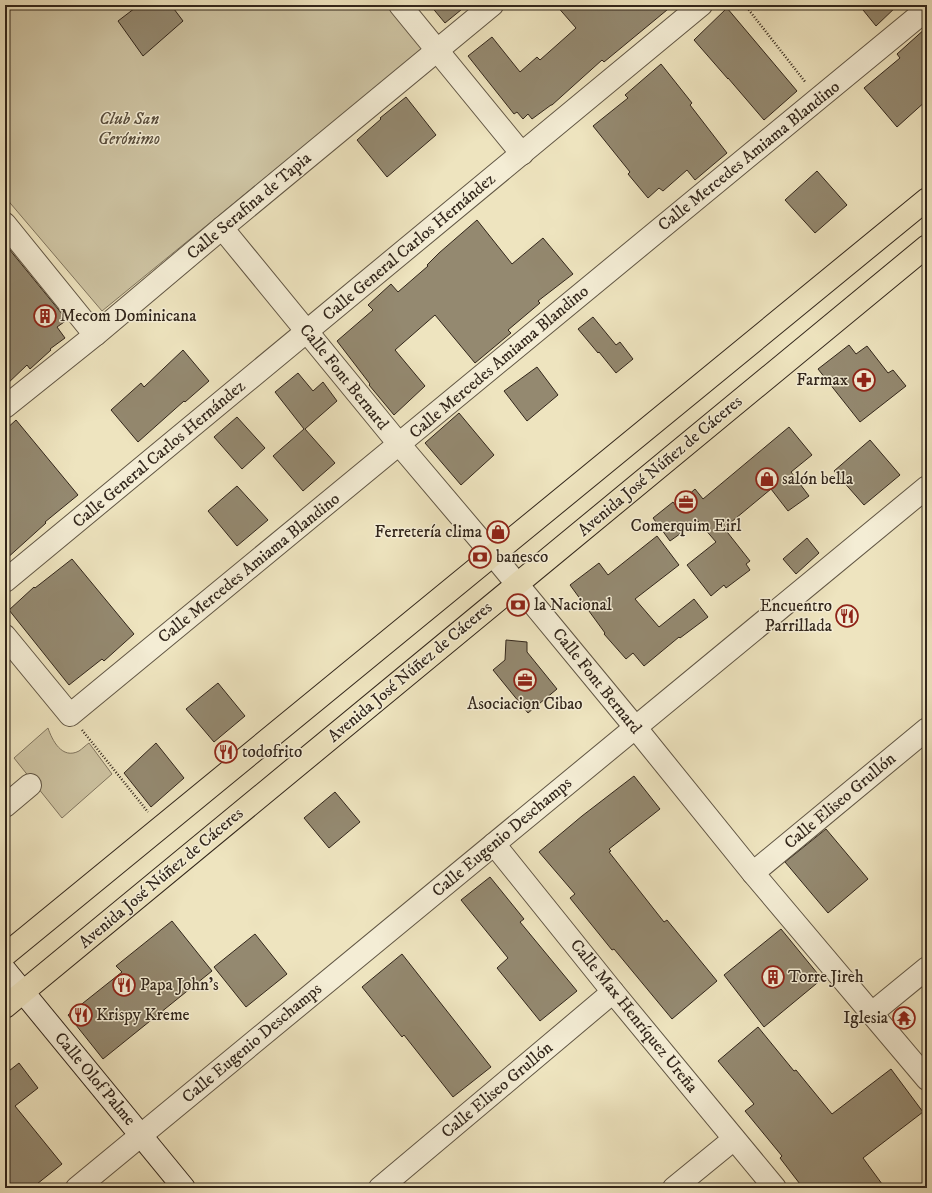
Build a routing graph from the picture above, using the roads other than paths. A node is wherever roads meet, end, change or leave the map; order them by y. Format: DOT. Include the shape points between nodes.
graph roads {
  1 [pos="400,5"];
  2 [pos="492,5"];
  3 [pos="701,5"];
  4 [pos="927,9"];
  5 [pos="437,50"];
  6 [pos="522,154"];
  7 [pos="927,199"];
  8 [pos="5,224"];
  9 [pos="222,228"];
  10 [pos="927,246"];
  11 [pos="306,332"];
  12 [pos="95,334"];
  13 [pos="5,407"];
  14 [pos="399,444"];
  15 [pos="927,487"];
  16 [pos="493,555"];
  17 [pos="5,581"];
  18 [pos="517,584"];
  19 [pos="5,636"];
  20 [pos="635,727"];
  21 [pos="927,728"];
  22 [pos="30,785"];
  23 [pos="5,806"];
  24 [pos="494,844"];
  25 [pos="753,873"];
  26 [pos="5,955"];
  27 [pos="927,968"];
  28 [pos="5,970"];
  29 [pos="24,992"];
  30 [pos="613,992"];
  31 [pos="5,1007"];
  32 [pos="872,1013"];
  33 [pos="927,1079"];
  34 [pos="141,1135"];
  35 [pos="734,1139"];
  36 [pos="77,1188"];
  37 [pos="184,1188"];
  38 [pos="380,1188"];
  39 [pos="674,1188"];
  40 [pos="775,1188"];
  1 -- 5 [label="street"];
  2 -- 5 [label="street, Calle Serafina de Tapia"];
  3 -- 6 [label="street, Calle General Carlos Hernández"];
  4 -- 14 [label="street, Calle Mercedes Amiama Blandino"];
  5 -- 6 [label="street"];
  5 -- 9 [label="street, Calle Serafina de Tapia"];
  6 -- 11 [label="street, Calle General Carlos Hernández"];
  7 -- 16 [label="main road"];
  8 -- 12 [label="street"];
  9 -- 11 [label="street, Calle Font Bernard"];
  9 -- 12 [label="street, Calle Serafina de Tapia"];
  10 -- 18 [label="main road, Avenida José Núñez de Cáceres"];
  11 -- 14 [label="street, Calle Font Bernard"];
  11 -- 17 [label="street, Calle General Carlos Hernández"];
  12 -- 13 [label="street, Calle Serafina de Tapia"];
  14 -- 16 [label="street, Calle Font Bernard"];
  14 -- 19 [label="street, Calle Mercedes Amiama Blandino" via="70,715"];
  15 -- 20 [label="street, Calle Eugenio Deschamps"];
  16 -- 18 [label="street, Calle Font Bernard"];
  16 -- 26 [label="main road"];
  18 -- 20 [label="street, Calle Font Bernard"];
  18 -- 29 [label="main road, Avenida José Núñez de Cáceres"];
  20 -- 24 [label="street, Calle Eugenio Deschamps"];
  20 -- 25 [label="street, Calle Font Bernard"];
  21 -- 25 [label="street, Calle Eliseo Grullón"];
  22 -- 23 [label="street"];
  24 -- 30 [label="street, Calle Max Henríquez Ureña"];
  24 -- 34 [label="street, Calle Eugenio Deschamps"];
  25 -- 32 [label="street, Calle Font Bernard"];
  27 -- 32 [label="street"];
  28 -- 29 [label="street, Calle Olof Palme"];
  29 -- 31 [label="main road, Avenida José Núñez de Cáceres"];
  29 -- 34 [label="street, Calle Olof Palme"];
  30 -- 35 [label="street, Calle Max Henríquez Ureña"];
  30 -- 38 [label="street, Calle Eliseo Grullón"];
  32 -- 33 [label="street, Calle Font Bernard"];
  34 -- 36 [label="street, Calle Eugenio Deschamps"];
  34 -- 37 [label="street, Calle Olof Palme"];
  35 -- 39 [label="street"];
  35 -- 40 [label="street, Calle Max Henríquez Ureña"];
}
